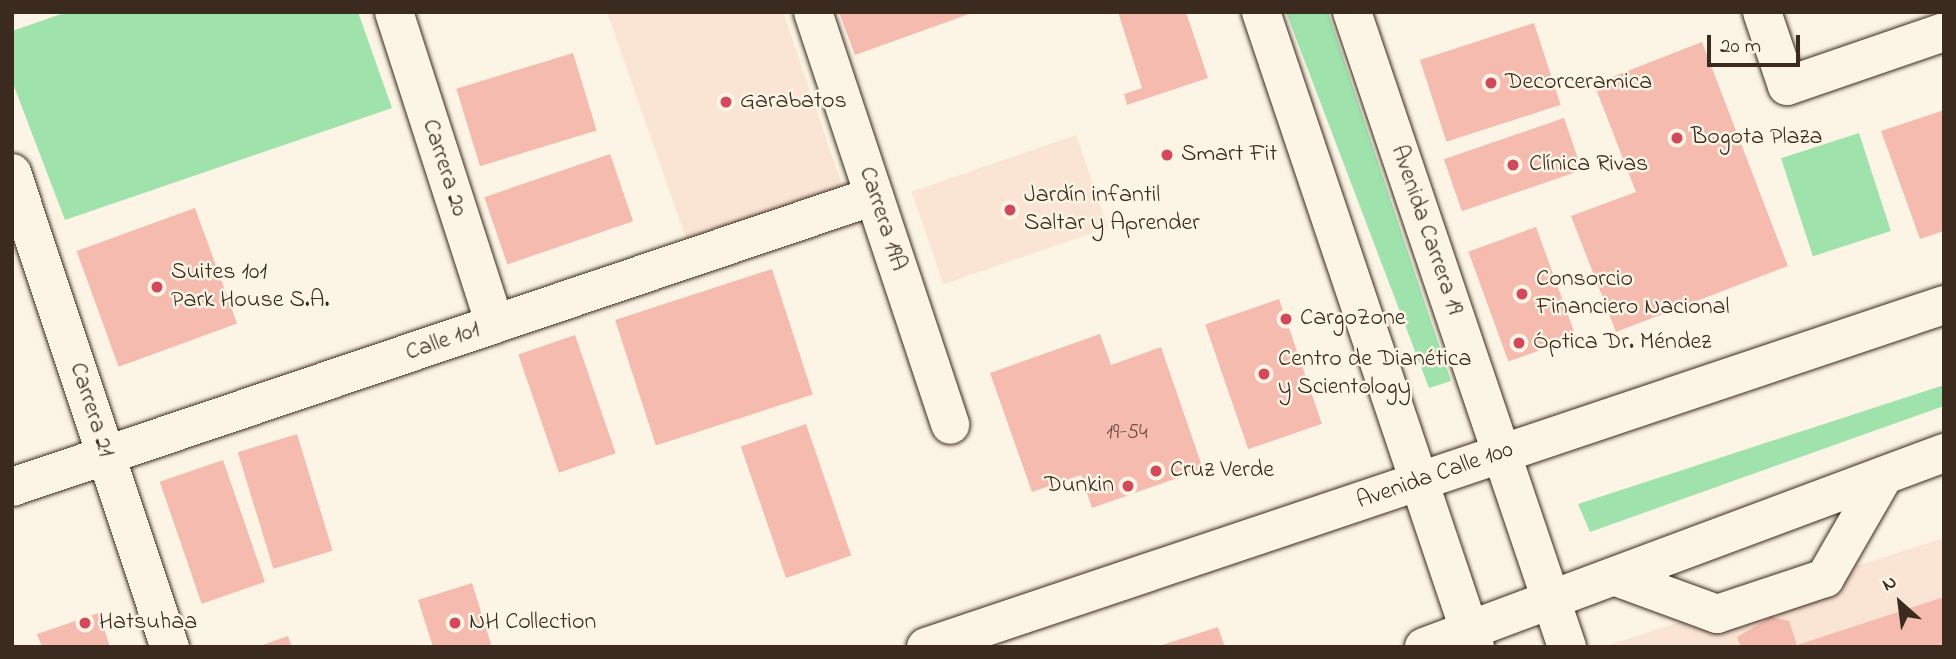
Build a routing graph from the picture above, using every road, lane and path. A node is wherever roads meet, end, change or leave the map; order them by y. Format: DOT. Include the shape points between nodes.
graph roads {
  1 [pos="394,12"];
  2 [pos="813,12"];
  3 [pos="1261,12"];
  4 [pos="1352,12"];
  5 [pos="1762,12"];
  6 [pos="1944,32"];
  7 [pos="12,173"];
  8 [pos="874,196"];
  9 [pos="1944,305"];
  10 [pos="495,324"];
  11 [pos="950,425"];
  12 [pos="1502,453"];
  13 [pos="1944,453"];
  14 [pos="106,456"];
  15 [pos="1944,461"];
  16 [pos="1884,476"];
  17 [pos="1421,480"];
  18 [pos="12,487"];
  19 [pos="1616,577"];
  20 [pos="1552,601"];
  21 [pos="1472,639"];
  22 [pos="170,647"];
  23 [pos="926,647"];
  24 [pos="1424,647"];
  25 [pos="1567,647"];
  1 -- 10 [label="main road, Carrera 20"];
  2 -- 8 [label="main road, Carrera 19A"];
  3 -- 17 [label="main road"];
  4 -- 12 [label="main road, Avenida Carrera 19"];
  5 -- 6 [label="main road" via="1787,86"];
  7 -- 14 [label="main road, Carrera 21"];
  8 -- 10 [label="main road, Calle 101"];
  8 -- 11 [label="main road, Carrera 19A"];
  9 -- 12 [label="main road, Avenida Calle 100"];
  10 -- 14 [label="main road, Calle 101"];
  12 -- 17 [label="main road, Avenida Calle 100"];
  12 -- 20 [label="main road, Avenida Carrera 19"];
  13 -- 16 [label="main road"];
  14 -- 18 [label="main road, Calle 101"];
  14 -- 22 [label="main road, Carrera 21"];
  15 -- 16 [label="main road"];
  16 -- 19 [label="main road"];
  16 -- 19 [label="main road" via="1825,578 1717,614"];
  17 -- 21 [label="main road"];
  17 -- 23 [label="main road, Avenida Calle 100"];
  19 -- 20 [label="main road"];
  20 -- 21 [label="main road"];
  20 -- 25 [label="main road, Avenida Carrera 19"];
  21 -- 24 [label="main road"];
}
